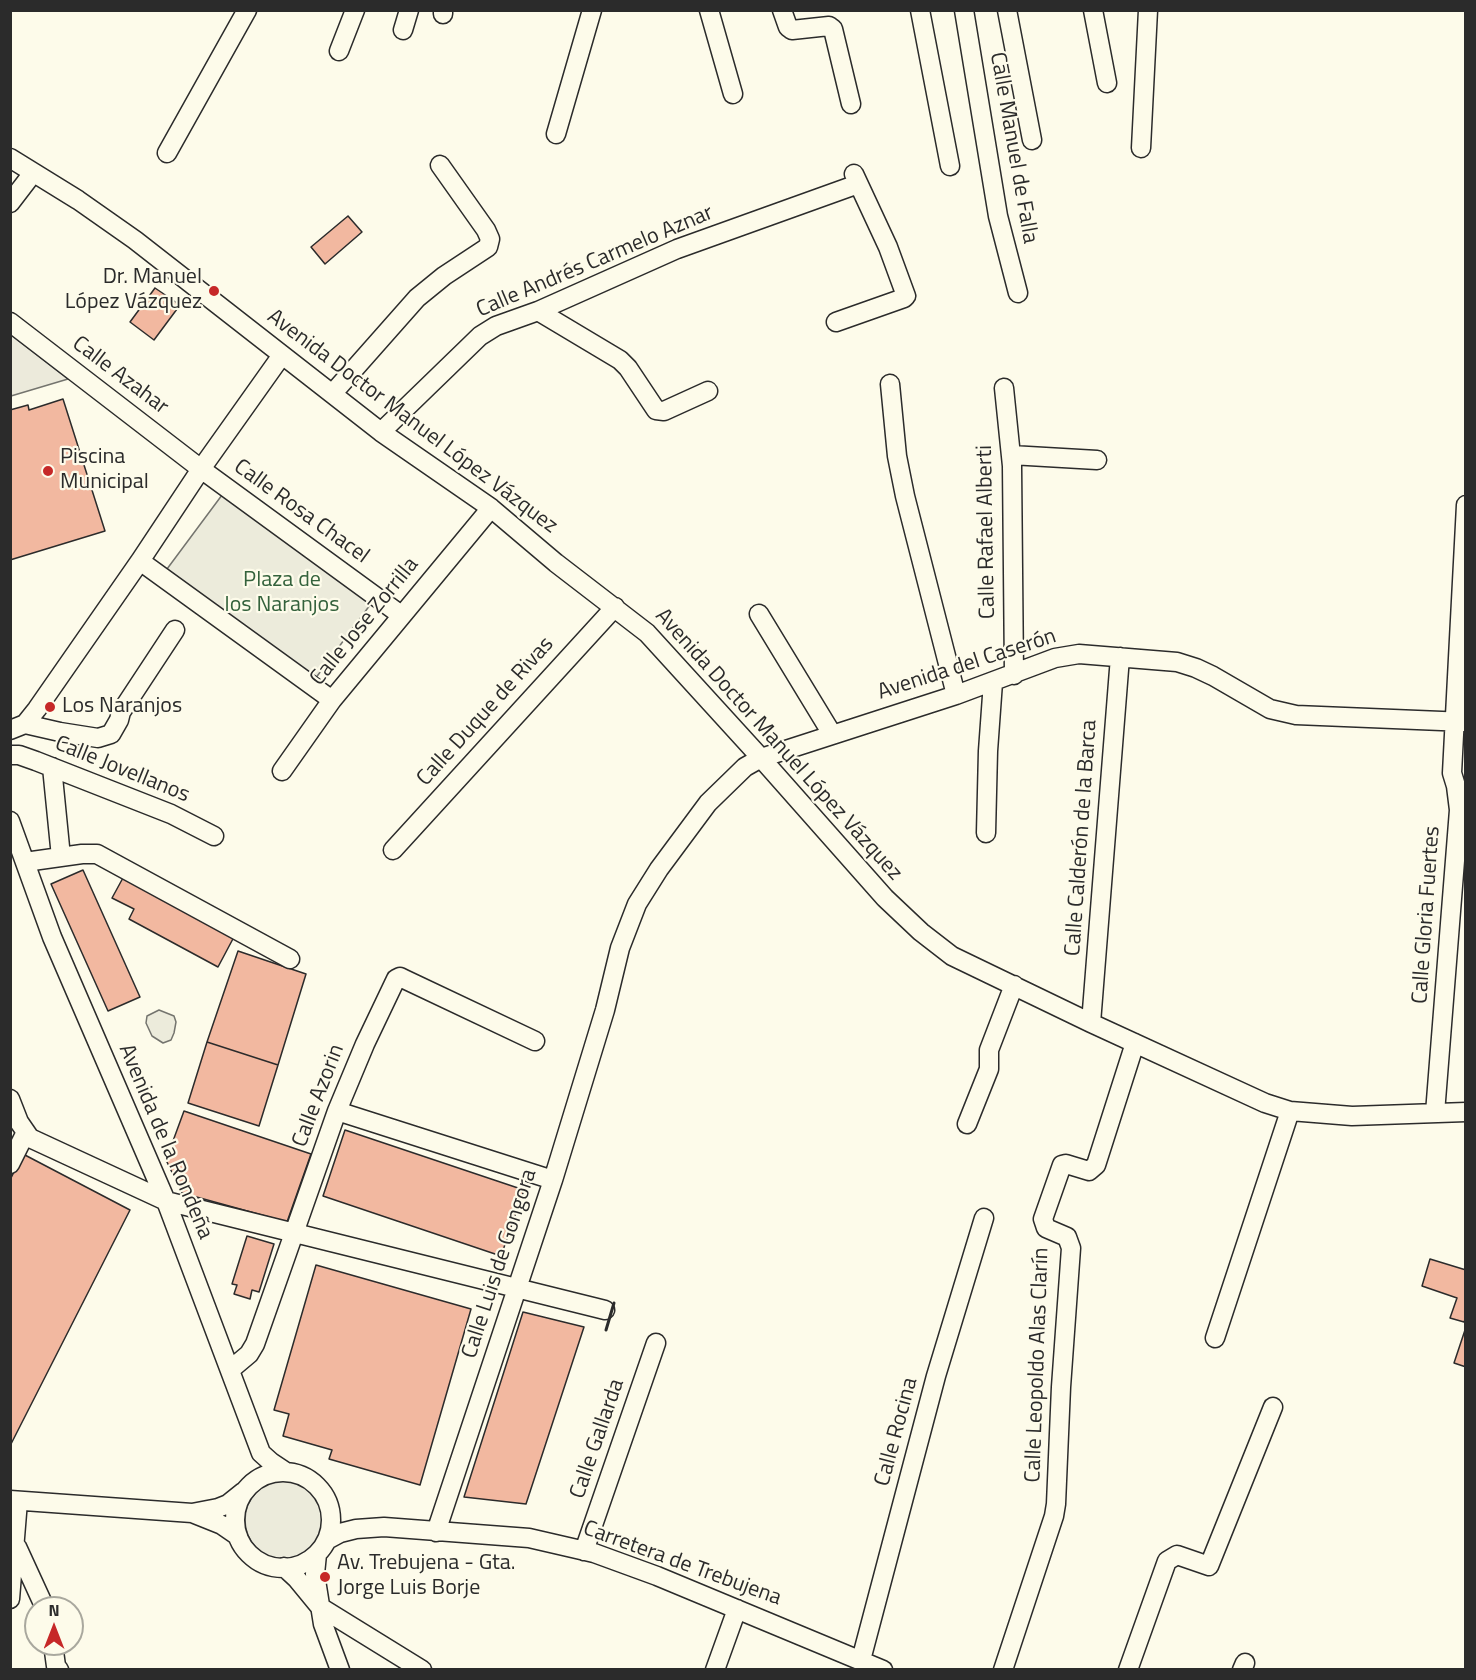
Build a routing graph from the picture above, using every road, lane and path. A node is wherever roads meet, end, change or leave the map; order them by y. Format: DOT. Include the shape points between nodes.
graph roads {
  1 [pos="247,10"];
  2 [pos="355,10"];
  3 [pos="409,10"];
  4 [pos="592,10"];
  5 [pos="709,10"];
  6 [pos="782,10"];
  7 [pos="920,10"];
  8 [pos="964,10"];
  9 [pos="1007,10"];
  10 [pos="1092,10"];
  11 [pos="1148,10"];
  12 [pos="403,30"];
  13 [pos="339,51"];
  14 [pos="1107,83"];
  15 [pos="734,94"];
  16 [pos="851,104"];
  17 [pos="556,134"];
  18 [pos="1032,140"];
  19 [pos="1141,148"];
  20 [pos="167,153"];
  21 [pos="10,158"];
  22 [pos="440,165"];
  23 [pos="950,166"];
  24 [pos="33,173"];
  25 [pos="10,203"];
  26 [pos="1018,293"];
  27 [pos="538,311"];
  28 [pos="10,322"];
  29 [pos="836,322"];
  30 [pos="282,355"];
  31 [pos="890,384"];
  32 [pos="1004,388"];
  33 [pos="708,391"];
  34 [pos="333,393"];
  35 [pos="381,432"];
  36 [pos="1011,455"];
  37 [pos="1097,460"];
  38 [pos="201,469"];
  39 [pos="1466,505"];
  40 [pos="491,508"];
  41 [pos="140,561"];
  42 [pos="1463,581"];
  43 [pos="615,607"];
  44 [pos="401,615"];
  45 [pos="759,615"];
  46 [pos="175,630"];
  47 [pos="1120,657"];
  48 [pos="1014,675"];
  49 [pos="993,682"];
  50 [pos="956,695"];
  51 [pos="332,700"];
  52 [pos="1459,722"];
  53 [pos="18,727"];
  54 [pos="832,734"];
  55 [pos="10,755"];
  56 [pos="761,758"];
  57 [pos="52,767"];
  58 [pos="282,771"];
  59 [pos="10,821"];
  60 [pos="986,833"];
  61 [pos="214,836"];
  62 [pos="393,850"];
  63 [pos="61,857"];
  64 [pos="25,862"];
  65 [pos="290,959"];
  66 [pos="1014,985"];
  67 [pos="1091,1023"];
  68 [pos="535,1041"];
  69 [pos="1135,1043"];
  70 [pos="10,1099"];
  71 [pos="337,1111"];
  72 [pos="1290,1111"];
  73 [pos="1466,1112"];
  74 [pos="1435,1113"];
  75 [pos="967,1124"];
  76 [pos="26,1132"];
  77 [pos="10,1164"];
  78 [pos="553,1180"];
  79 [pos="166,1201"];
  80 [pos="984,1218"];
  81 [pos="295,1234"];
  82 [pos="517,1289"];
  83 [pos="605,1310"];
  84 [pos="1215,1338"];
  85 [pos="656,1343"];
  86 [pos="230,1370"];
  87 [pos="1273,1407"];
  88 [pos="286,1472"];
  89 [pos="246,1490"];
  90 [pos="14,1501"];
  91 [pos="329,1506"];
  92 [pos="192,1513"];
  93 [pos="384,1527"];
  94 [pos="436,1532"];
  95 [pos="238,1536"];
  96 [pos="16,1545"];
  97 [pos="322,1547"];
  98 [pos="584,1551"];
  99 [pos="284,1567"];
  100 [pos="39,1596"];
  101 [pos="10,1599"];
  102 [pos="320,1607"];
  103 [pos="737,1609"];
  104 [pos="55,1656"];
  105 [pos="861,1660"];
  106 [pos="59,1670"];
  107 [pos="340,1670"];
  108 [pos="422,1670"];
  109 [pos="715,1670"];
  110 [pos="883,1670"];
  111 [pos="1003,1670"];
  112 [pos="1128,1670"];
  1 -- 20 [label="street"];
  2 -- 13 [label="street"];
  3 -- 12 [label="street"];
  4 -- 17 [label="street"];
  5 -- 15 [label="street"];
  6 -- 16 [label="street" via="792,30 830,26 833,29"];
  7 -- 23 [label="street"];
  8 -- 26 [label="street, Calle Manuel de Falla" via="998,216"];
  9 -- 18 [label="street"];
  10 -- 14 [label="street"];
  11 -- 19 [label="street"];
  21 -- 24 [label="street, Avenida Doctor Manuel López Vázquez"];
  22 -- 34 [label="street" via="486,230 488,247 417,298"];
  24 -- 25 [label="street"];
  24 -- 30 [label="street, Avenida Doctor Manuel López Vázquez" via="135,240"];
  27 -- 29 [label="street, Calle Andrés Carmelo Aznar" via="677,249 856,178 906,296"];
  27 -- 33 [label="street" via="620,360 656,410 664,411"];
  27 -- 35 [label="street, Calle Andrés Carmelo Aznar" via="511,319 480,336"];
  28 -- 38 [label="street, Calle Azahar"];
  30 -- 34 [label="street, Avenida Doctor Manuel López Vázquez"];
  30 -- 38 [label="street"];
  31 -- 50 [label="street" via="905,496"];
  32 -- 36 [label="street, Calle Rafael Alberti"];
  34 -- 35 [label="street, Avenida Doctor Manuel López Vázquez"];
  35 -- 40 [label="street, Avenida Doctor Manuel López Vázquez"];
  36 -- 37 [label="street"];
  36 -- 48 [label="street, Calle Rafael Alberti"];
  38 -- 41 [label="street"];
  38 -- 44 [label="street, Calle Rosa Chacel"];
  39 -- 42 [label="street, Calle Gloria Fuertes"];
  40 -- 43 [label="street, Avenida Doctor Manuel López Vázquez"];
  40 -- 44 [label="street, Calle Jose Zorrilla"];
  41 -- 51 [label="street"];
  41 -- 53 [label="street" via="38,709"];
  42 -- 52 [label="street, Calle Gloria Fuertes"];
  43 -- 56 [label="street, Avenida Doctor Manuel López Vázquez" via="646,633"];
  43 -- 62 [label="street, Calle Duque de Rivas"];
  44 -- 51 [label="street, Calle Jose Zorrilla"];
  45 -- 54 [label="street"];
  46 -- 53 [label="street" via="121,712 111,734 98,738"];
  47 -- 48 [label="street, Avenida del Caserón" via="1079,654 1055,658"];
  47 -- 52 [label="street, Avenida del Caserón" via="1177,662 1197,668 1270,709 1296,715"];
  47 -- 67 [label="street, Calle Calderón de la Barca"];
  48 -- 49 [label="street, Avenida del Caserón"];
  49 -- 50 [label="street, Avenida del Caserón"];
  49 -- 60 [label="street"];
  50 -- 54 [label="street, Avenida del Caserón"];
  51 -- 58 [label="street, Calle Jose Zorrilla"];
  52 -- 74 [label="street, Calle Gloria Fuertes" via="1452,773 1459,810"];
  54 -- 56 [label="street, Avenida del Caserón"];
  55 -- 57 [label="street, Calle Jovellanos"];
  56 -- 66 [label="street, Avenida Doctor Manuel López Vázquez" via="885,898 921,932 952,956"];
  56 -- 78 [label="street, Calle Luis de Gongora" via="745,767 708,803 659,868 638,904 620,948"];
  57 -- 61 [label="street, Calle Jovellanos" via="171,814"];
  57 -- 63 [label="street"];
  59 -- 64 [label="street, Avenida de la Rondeña"];
  63 -- 64 [label="street"];
  63 -- 65 [label="street" via="97,854"];
  64 -- 79 [label="street, Avenida de la Rondeña" via="52,937"];
  66 -- 67 [label="street, Avenida Doctor Manuel López Vázquez"];
  66 -- 75 [label="street" via="990,1050 989,1069"];
  67 -- 69 [label="street, Avenida Doctor Manuel López Vázquez"];
  68 -- 71 [label="street, Calle Azorin" via="400,977 364,1044"];
  69 -- 72 [label="street, Avenida Doctor Manuel López Vázquez"];
  69 -- 111 [label="street, Calle Leopoldo Alas Clarín" via="1096,1165 1089,1171 1062,1165 1043,1219 1046,1228 1066,1237 1071,1248 1056,1504"];
  70 -- 76 [label="street"];
  71 -- 78 [label="street"];
  71 -- 81 [label="street, Calle Azorin"];
  72 -- 74 [label="street, Avenida Doctor Manuel López Vázquez" via="1352,1116"];
  72 -- 84 [label="street"];
  73 -- 74 [label="street, Avenida Doctor Manuel López Vázquez"];
  76 -- 77 [label="street"];
  76 -- 79 [label="street" via="30,1138"];
  78 -- 82 [label="street, Calle Luis de Gongora"];
  79 -- 81 [label="street"];
  79 -- 86 [label="street, Avenida de la Rondeña"];
  80 -- 105 [label="street, Calle Rocina" via="936,1376"];
  81 -- 82 [label="street"];
  81 -- 86 [label="street, Calle Azorin" via="255,1344"];
  82 -- 83 [label="street"];
  82 -- 94 [label="street, Calle Luis de Gongora"];
  85 -- 98 [label="street, Calle Gallarda"];
  86 -- 88 [label="street, Avenida de la Rondeña" via="261,1453"];
  87 -- 112 [label="street" via="1209,1566 1177,1555 1167,1561"];
  88 -- 89 [label="street" via="257,1479"];
  88 -- 91 [label="street" via="313,1482"];
  89 -- 92 [label="street" via="218,1509"];
  89 -- 95 [label="street" via="235,1518"];
  90 -- 92 [label="street"];
  90 -- 96 [label="street"];
  91 -- 93 [label="street, Carretera de Trebujena" via="350,1518"];
  91 -- 97 [label="street" via="331,1518"];
  92 -- 95 [label="street"];
  93 -- 94 [label="street, Carretera de Trebujena"];
  93 -- 97 [label="street, Carretera de Trebujena" via="340,1533"];
  94 -- 98 [label="street, Carretera de Trebujena" via="529,1538"];
  95 -- 99 [label="street" via="252,1557 264,1564"];
  96 -- 100 [label="street"];
  96 -- 101 [label="street"];
  97 -- 99 [label="street" via="306,1562"];
  97 -- 102 [label="street" via="315,1574"];
  98 -- 103 [label="street, Carretera de Trebujena"];
  99 -- 102 [label="street"];
  102 -- 107 [label="street"];
  102 -- 108 [label="street"];
  103 -- 105 [label="street, Carretera de Trebujena"];
  103 -- 109 [label="street"];
  104 -- 106 [label="street"];
  105 -- 110 [label="street, Carretera de Trebujena"];
}
